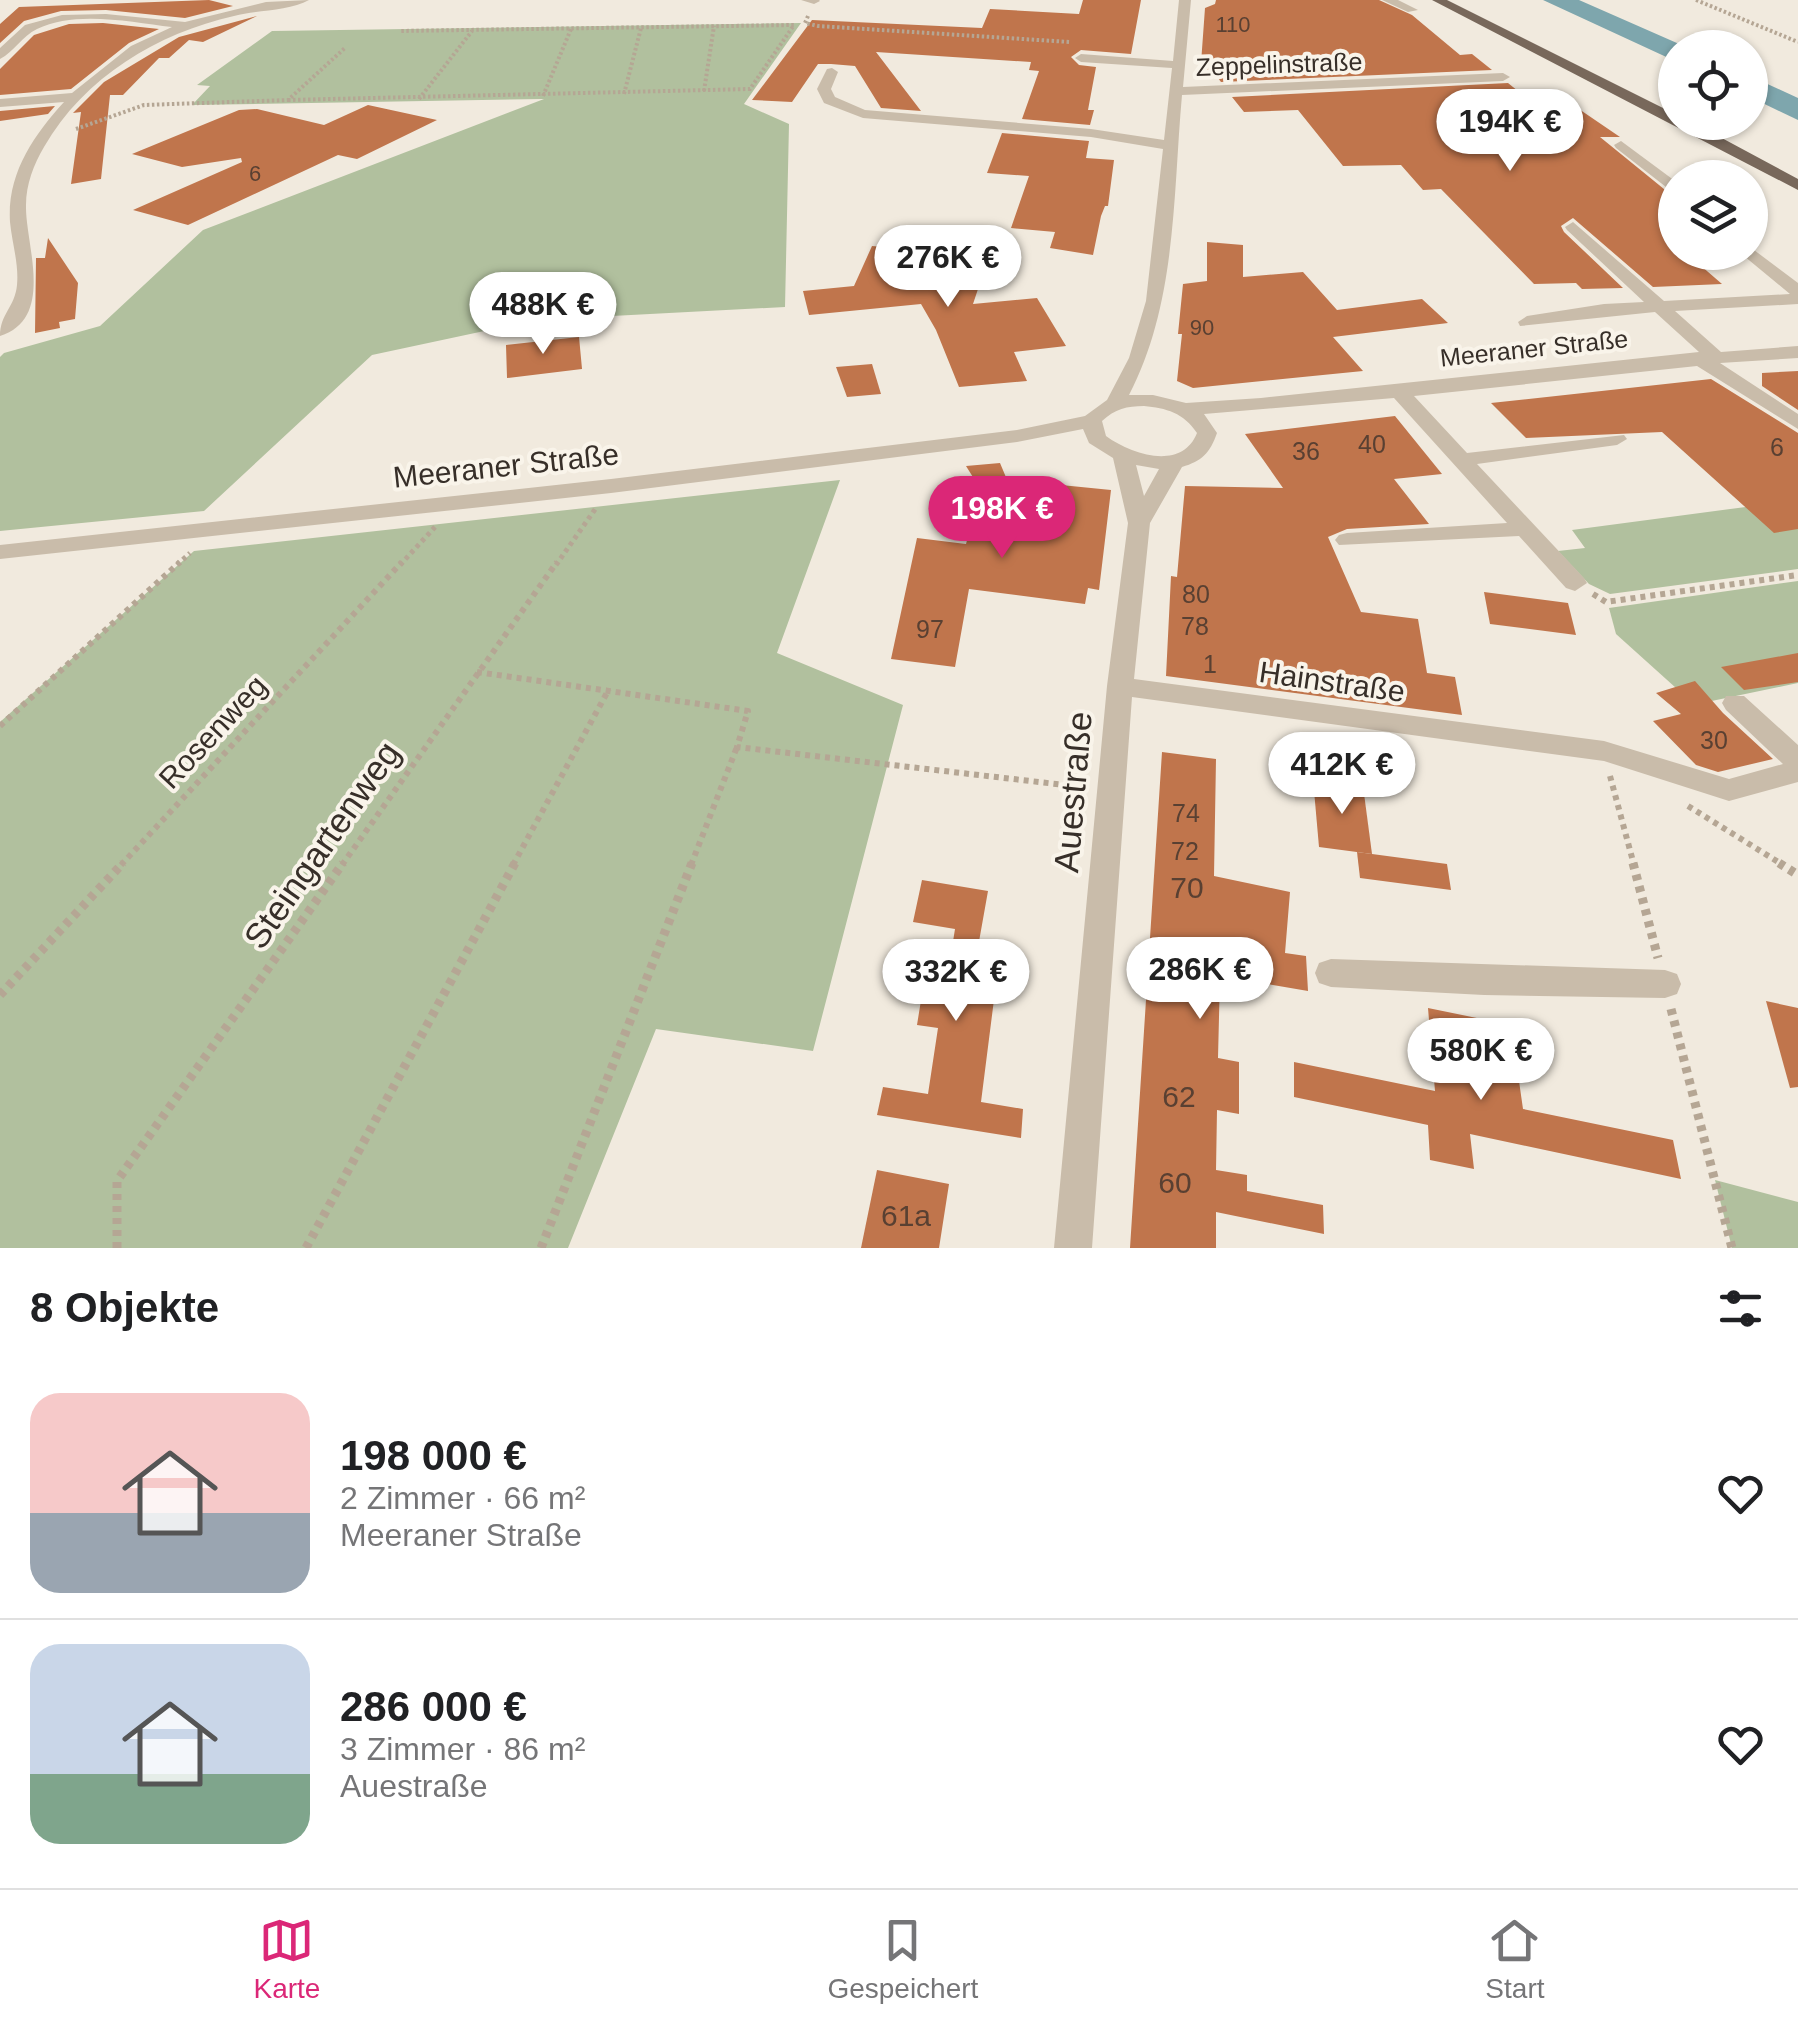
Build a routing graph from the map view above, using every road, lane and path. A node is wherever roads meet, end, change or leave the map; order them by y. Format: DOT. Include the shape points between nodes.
graph roads {
  1 [pos="303,0"];
  2 [pos="811,0"];
  3 [pos="1185,0"];
  4 [pos="1388,0"];
  5 [pos="1438,0"];
  6 [pos="1696,0"];
  7 [pos="257,3"];
  8 [pos="1412,10"];
  9 [pos="186,26"];
  10 [pos="714,26"];
  11 [pos="641,28"];
  12 [pos="571,29"];
  13 [pos="473,30"];
  14 [pos="399,31"];
  15 [pos="1798,42"];
  16 [pos="1085,43"];
  17 [pos="346,47"];
  18 [pos="0,55"];
  19 [pos="1082,58"];
  20 [pos="1179,65"];
  21 [pos="832,72"];
  22 [pos="1504,77"];
  23 [pos="704,91"];
  24 [pos="1177,91"];
  25 [pos="624,94"];
  26 [pos="543,96"];
  27 [pos="74,97"];
  28 [pos="419,99"];
  29 [pos="288,100"];
  30 [pos="0,103"];
  31 [pos="1658,111"];
  32 [pos="1714,140"];
  33 [pos="37,142"];
  34 [pos="1172,145"];
  35 [pos="1621,145"];
  36 [pos="1658,175"];
  37 [pos="1798,185"];
  38 [pos="1573,226"];
  39 [pos="1768,268"];
  40 [pos="1798,295"];
  41 [pos="1657,305"];
  42 [pos="1527,322"];
  43 [pos="0,330"];
  44 [pos="1798,352"];
  45 [pos="1139,358"];
  46 [pos="1707,358"];
  47 [pos="1397,390"];
  48 [pos="1158,401"];
  49 [pos="1115,403"];
  50 [pos="1277,405"];
  51 [pos="1184,409"];
  52 [pos="1092,421"];
  53 [pos="1798,422"];
  54 [pos="1206,433"];
  55 [pos="1017,436"];
  56 [pos="1616,439"];
  57 [pos="1114,453"];
  58 [pos="1460,460"];
  59 [pos="1174,462"];
  60 [pos="611,486"];
  61 [pos="460,500"];
  62 [pos="1139,523"];
  63 [pos="221,525"];
  64 [pos="1526,529"];
  65 [pos="1347,540"];
  66 [pos="0,552"];
  67 [pos="1798,575"];
  68 [pos="1575,583"];
  69 [pos="478,672"];
  70 [pos="1120,686"];
  71 [pos="609,689"];
  72 [pos="1735,703"];
  73 [pos="0,726"];
  74 [pos="737,748"];
  75 [pos="1798,762"];
  76 [pos="1798,771"];
  77 [pos="1111,790"];
  78 [pos="1681,801"];
  79 [pos="1798,875"];
  80 [pos="1331,973"];
  81 [pos="1665,984"];
  82 [pos="0,995"];
  83 [pos="117,1248"];
  84 [pos="306,1248"];
  85 [pos="540,1248"];
  86 [pos="1073,1248"];
  1 -- 7 [label="street"];
  2 -- 16 [label="path" via="806,23 818,26"];
  3 -- 20 [label="street"];
  4 -- 8 [label="street"];
  5 -- 31 [label="main road"];
  6 -- 15 [label="path"];
  7 -- 9 [label="street"];
  9 -- 18 [label="street" via="138,17 50,21 30,27"];
  9 -- 27 [label="street" via="133,47"];
  10 -- 11 [label="path"];
  10 -- 23 [label="path"];
  10 -- 23 [label="path" via="794,25 750,90"];
  11 -- 12 [label="path"];
  11 -- 25 [label="path"];
  12 -- 13 [label="path"];
  12 -- 26 [label="path"];
  13 -- 14 [label="path"];
  13 -- 28 [label="path"];
  17 -- 29 [label="path"];
  19 -- 20 [label="street"];
  20 -- 24 [label="street"];
  21 -- 34 [label="street" via="824,89 829,100 864,114"];
  22 -- 24 [label="street, Zeppelinstraße"];
  23 -- 25 [label="path"];
  24 -- 34 [label="street"];
  25 -- 26 [label="path"];
  26 -- 28 [label="path"];
  27 -- 30 [label="street"];
  27 -- 33 [label="street"];
  28 -- 29 [label="path"];
  29 -- 33 [label="path" via="144,105"];
  32 -- 37 [label="main road"];
  33 -- 43 [label="street" via="18,198 28,282 16,317"];
  34 -- 45 [label="street" via="1154,300"];
  35 -- 36 [label="street"];
  38 -- 41 [label="street"];
  39 -- 40 [label="street"];
  40 -- 41 [label="street"];
  41 -- 42 [label="street"];
  41 -- 46 [label="street"];
  44 -- 46 [label="street, Meeraner Straße"];
  45 -- 48 [label="street"];
  45 -- 49 [label="street"];
  46 -- 47 [label="street, Meeraner Straße"];
  46 -- 53 [label="street"];
  47 -- 50 [label="street, Meeraner Straße"];
  47 -- 58 [label="street"];
  48 -- 49 [label="street"];
  48 -- 51 [label="street"];
  49 -- 52 [label="street"];
  50 -- 51 [label="street, Meeraner Straße"];
  50 -- 54 [label="street, Meeraner Straße"];
  51 -- 54 [label="street"];
  52 -- 55 [label="street, Meeraner Straße"];
  52 -- 57 [label="street, Auestraße" via="1096,440"];
  54 -- 59 [label="street, Auestraße" via="1197,452"];
  55 -- 57 [label="street, Meeraner Straße"];
  55 -- 60 [label="street, Meeraner Straße"];
  56 -- 58 [label="street"];
  57 -- 59 [label="street, Meeraner Straße"];
  57 -- 62 [label="street, Auestraße"];
  58 -- 64 [label="street"];
  59 -- 62 [label="street, Auestraße"];
  60 -- 61 [label="street, Meeraner Straße"];
  60 -- 69 [label="path, Steingartenweg"];
  61 -- 63 [label="street, Meeraner Straße"];
  61 -- 82 [label="path, Rosenweg"];
  62 -- 70 [label="street, Auestraße"];
  63 -- 66 [label="street, Meeraner Straße"];
  63 -- 73 [label="path"];
  64 -- 65 [label="street"];
  64 -- 68 [label="street"];
  67 -- 68 [label="path" via="1606,602"];
  69 -- 71 [label="path"];
  69 -- 83 [label="path, Steingartenweg" via="117,1181"];
  70 -- 76 [label="street, Hainstraße" via="1604,751 1729,790"];
  70 -- 77 [label="street, Auestraße"];
  71 -- 74 [label="path" via="748,711"];
  71 -- 84 [label="path"];
  72 -- 75 [label="street"];
  74 -- 77 [label="path"];
  74 -- 85 [label="path"];
  77 -- 86 [label="street, Auestraße"];
  78 -- 79 [label="path"];
  80 -- 81 [label="street"];
}
